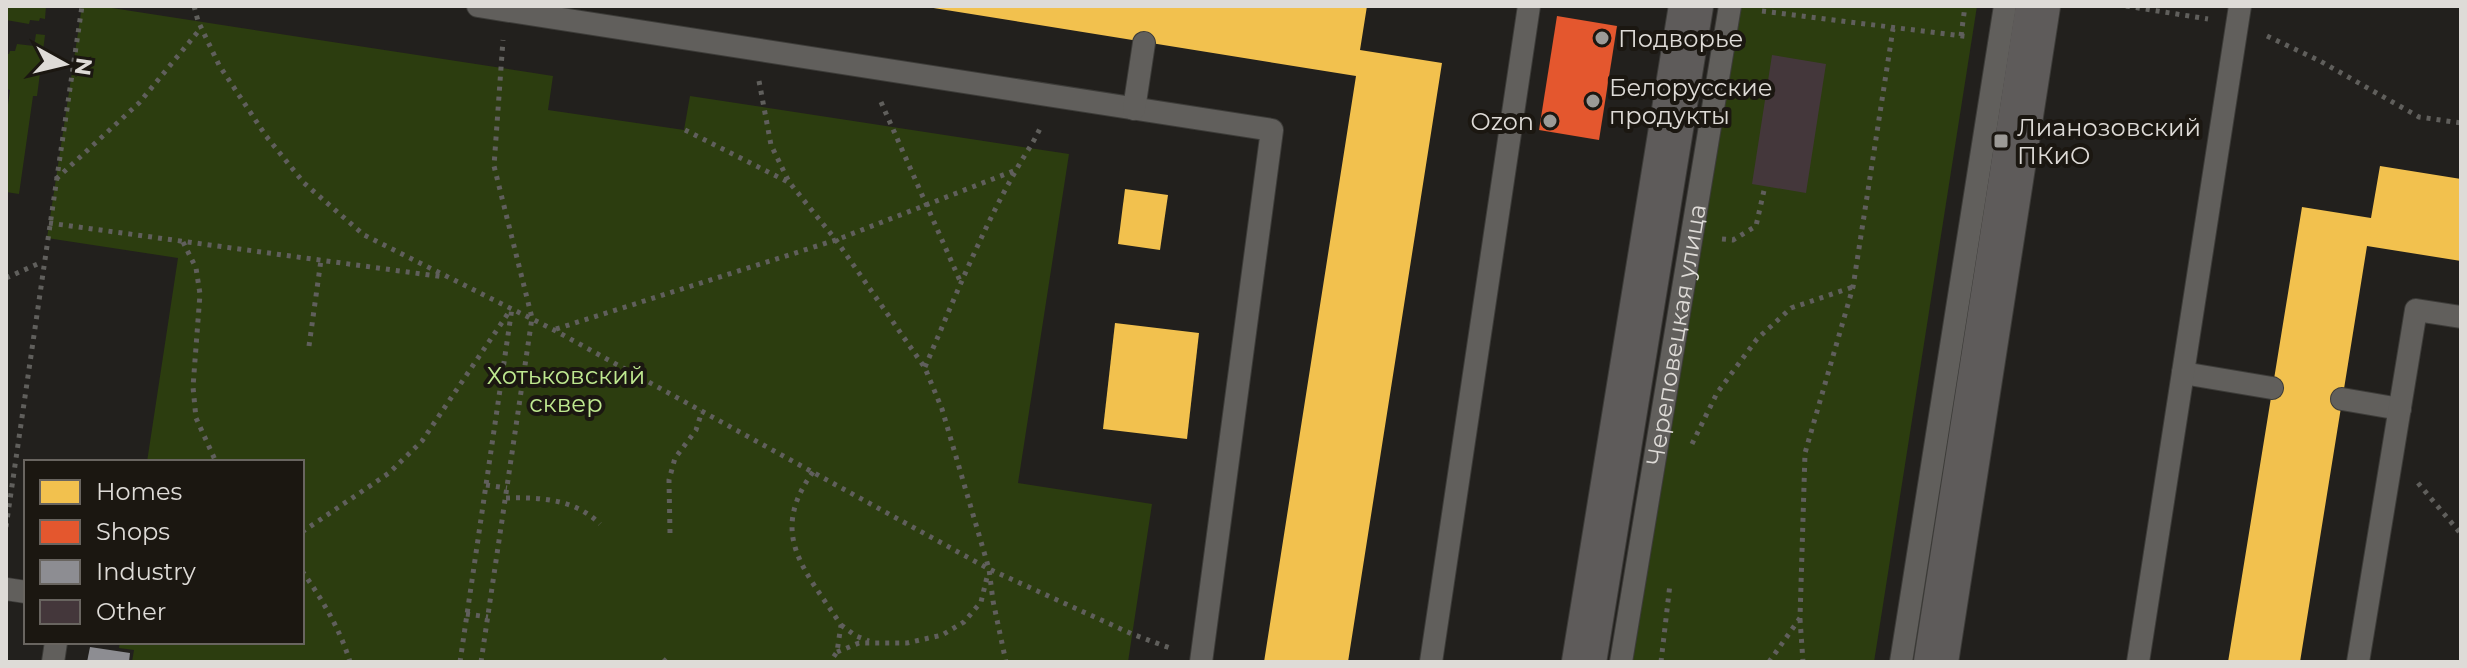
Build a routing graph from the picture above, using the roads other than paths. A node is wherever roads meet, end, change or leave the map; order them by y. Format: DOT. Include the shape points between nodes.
graph roads {
  1 [pos="478,6"];
  2 [pos="1529,6"];
  3 [pos="1691,6"];
  4 [pos="1730,6"];
  5 [pos="2005,6"];
  6 [pos="2038,6"];
  7 [pos="2238,15"];
  8 [pos="1144,43"];
  9 [pos="1134,109"];
  10 [pos="2461,317"];
  11 [pos="2183,373"];
  12 [pos="2272,388"];
  13 [pos="2342,399"];
  14 [pos="2400,409"];
  15 [pos="1201,661"];
  16 [pos="1431,662"];
  17 [pos="1584,662"];
  18 [pos="1621,662"];
  19 [pos="1901,662"];
  20 [pos="1936,662"];
  21 [pos="2138,662"];
  22 [pos="2358,662"];
  1 -- 9 [label="lane"];
  2 -- 16 [label="lane"];
  3 -- 17 [label="main road, Череповецкая улица"];
  4 -- 18 [label="lane, Череповецкая улица"];
  5 -- 19 [label="lane"];
  6 -- 20 [label="main road"];
  7 -- 11 [label="lane"];
  8 -- 9 [label="lane"];
  9 -- 15 [label="lane" via="1272,130"];
  10 -- 14 [label="lane" via="2416,310"];
  11 -- 12 [label="lane"];
  11 -- 21 [label="lane"];
  13 -- 14 [label="lane"];
  14 -- 22 [label="lane"];
}
